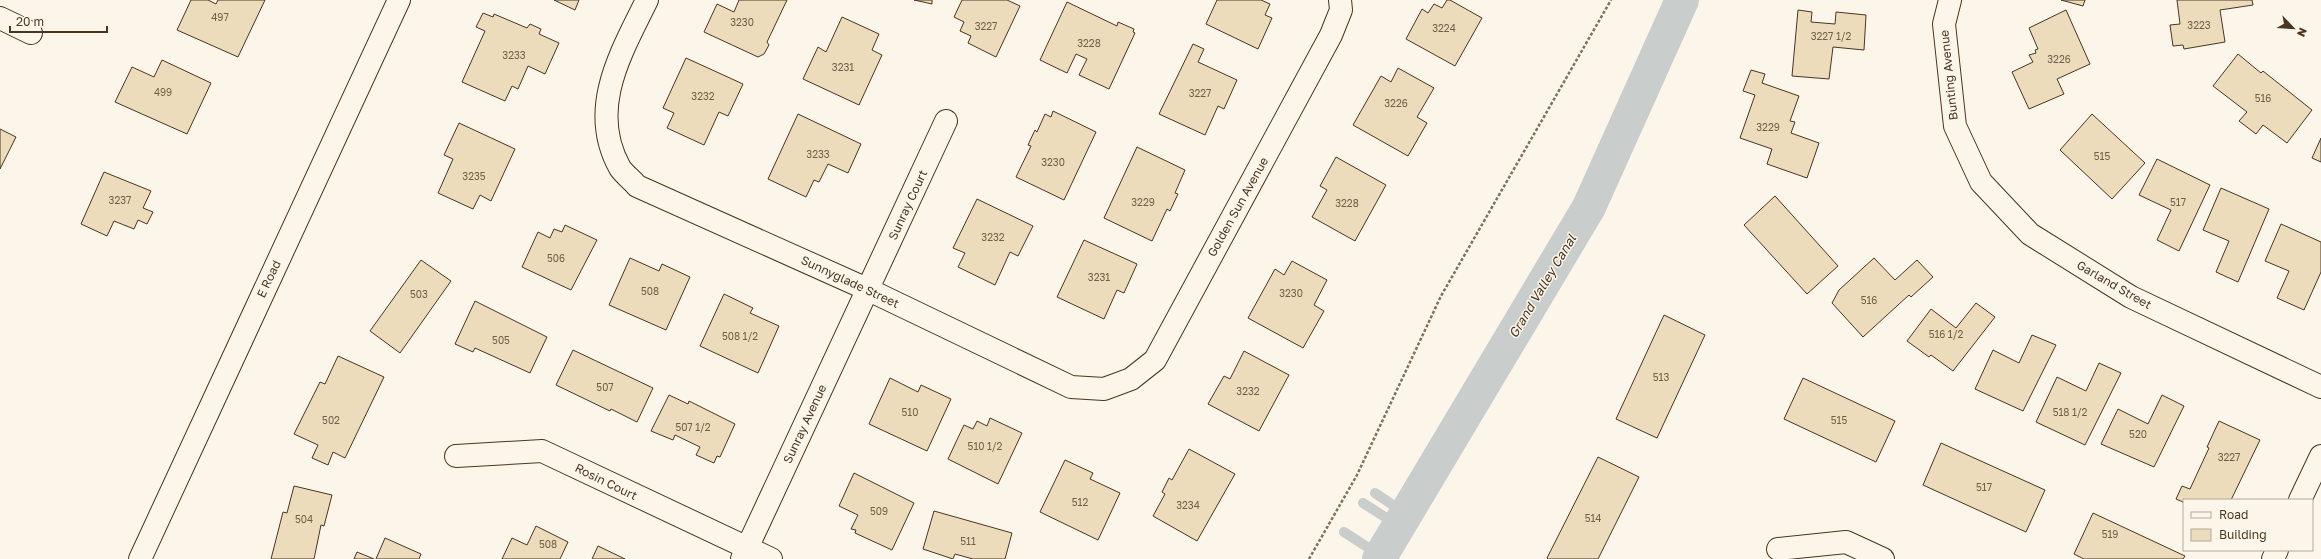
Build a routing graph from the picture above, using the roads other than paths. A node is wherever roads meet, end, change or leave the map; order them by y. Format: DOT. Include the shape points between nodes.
graph roads {
  1 [pos="399,0"];
  2 [pos="647,0"];
  3 [pos="1340,0"];
  4 [pos="1950,0"];
  5 [pos="0,18"];
  6 [pos="31,33"];
  7 [pos="946,121"];
  8 [pos="1955,126"];
  9 [pos="869,290"];
  10 [pos="2321,387"];
  11 [pos="1104,389"];
  12 [pos="456,456"];
  13 [pos="2321,456"];
  14 [pos="2300,499"];
  15 [pos="1778,549"];
  16 [pos="744,554"];
  17 [pos="140,559"];
  18 [pos="771,559"];
  19 [pos="1883,559"];
  1 -- 17 [label="street, E Road"];
  2 -- 9 [label="street, Sunnyglade Street" via="614,67 605,113 613,149 621,169 637,186"];
  3 -- 11 [label="street, Golden Sun Avenue" via="1341,10 1331,35 1155,360 1131,379"];
  4 -- 8 [label="street, Bunting Avenue" via="1944,24"];
  5 -- 6 [label="street"];
  7 -- 9 [label="street, Sunray Court"];
  8 -- 10 [label="street, Garland Street" via="1981,182 2030,234 2131,297"];
  9 -- 11 [label="street, Sunnyglade Street" via="1071,387"];
  9 -- 16 [label="street, Sunray Avenue"];
  12 -- 16 [label="street, Rosin Court" via="542,451"];
  13 -- 14 [label="street"];
  15 -- 19 [label="street" via="1846,542"];
  16 -- 18 [label="street, Rosin Court"];
}
